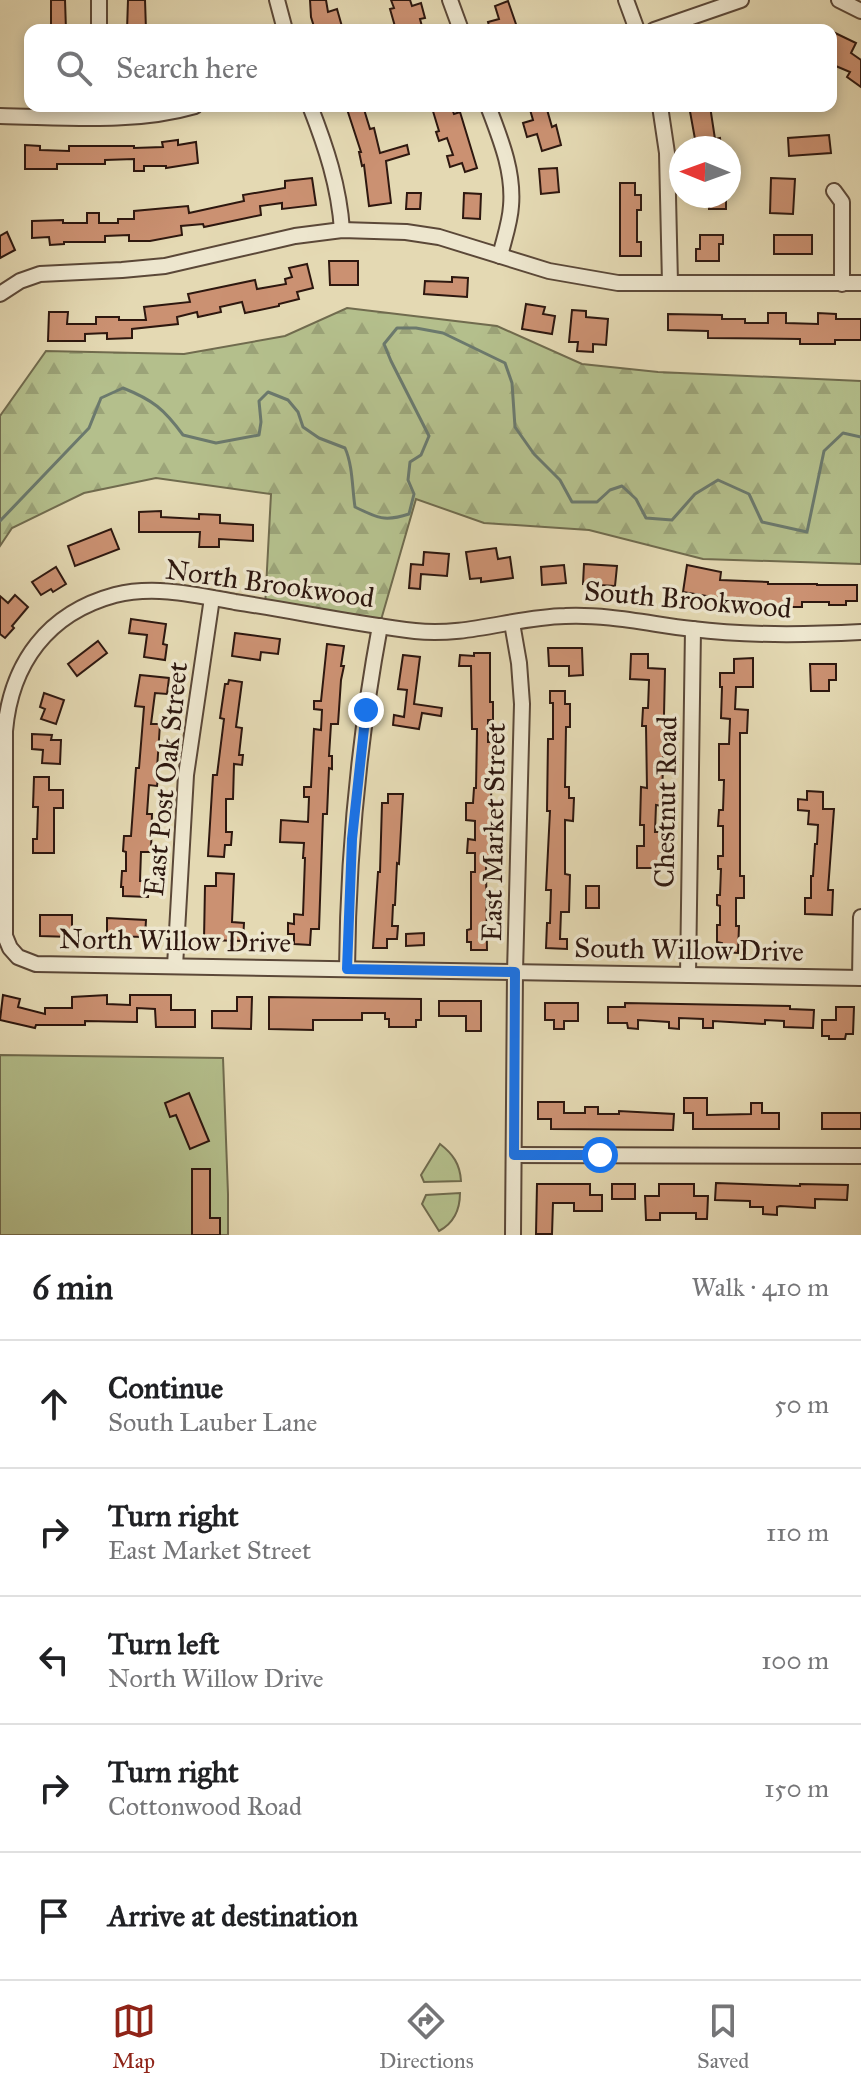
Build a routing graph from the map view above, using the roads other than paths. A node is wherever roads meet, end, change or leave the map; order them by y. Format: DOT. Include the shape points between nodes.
graph roads {
  1 [pos="99,0"];
  2 [pos="277,0"];
  3 [pos="450,0"];
  4 [pos="626,0"];
  5 [pos="741,0"];
  6 [pos="839,0"];
  7 [pos="861,11"];
  8 [pos="99,24"];
  9 [pos="283,24"];
  10 [pos="459,24"];
  11 [pos="635,24"];
  12 [pos="671,24"];
  13 [pos="79,112"];
  14 [pos="112,112"];
  15 [pos="166,112"];
  16 [pos="312,112"];
  17 [pos="490,112"];
  18 [pos="661,112"];
  19 [pos="0,116"];
  20 [pos="834,191"];
  21 [pos="342,230"];
  22 [pos="500,256"];
  23 [pos="670,283"];
  24 [pos="861,283"];
  25 [pos="842,284"];
  26 [pos="0,294"];
  27 [pos="212,598"];
  28 [pos="512,623"];
  29 [pos="380,626"];
  30 [pos="693,629"];
  31 [pos="861,632"];
  32 [pos="2,784"];
  33 [pos="861,917"];
  34 [pos="175,966"];
  35 [pos="347,969"];
  36 [pos="515,972"];
  37 [pos="688,975"];
  38 [pos="861,978"];
  39 [pos="514,1155"];
  40 [pos="861,1156"];
  41 [pos="513,1235"];
  1 -- 8 [label="street"];
  2 -- 9 [label="street"];
  3 -- 10 [label="street"];
  4 -- 11 [label="street"];
  5 -- 12 [label="street"];
  6 -- 7 [label="street"];
  13 -- 19 [label="street"];
  14 -- 15 [label="street"];
  16 -- 21 [label="street" via="328,152"];
  17 -- 22 [label="street" via="512,186"];
  18 -- 23 [label="street"];
  20 -- 25 [label="street" via="842,202"];
  21 -- 22 [label="street" via="439,237"];
  21 -- 26 [label="street" via="165,266 40,274"];
  22 -- 23 [label="street" via="603,281"];
  23 -- 25 [label="street"];
  24 -- 25 [label="street"];
  27 -- 29 [label="street, North Brookwood"];
  27 -- 32 [label="street, North Brookwood" via="158,591 116,595 83,608 45,634 22,668 9,703"];
  27 -- 34 [label="street, East Post Oak Street" via="186,775"];
  28 -- 29 [label="street, North Brookwood" via="441,632"];
  28 -- 30 [label="street, South Brookwood" via="593,616"];
  28 -- 36 [label="street, East Market Street" via="522,704"];
  29 -- 35 [label="street" via="355,796"];
  30 -- 31 [label="street, South Brookwood"];
  30 -- 37 [label="street, Chestnut Road"];
  32 -- 34 [label="street, North Willow Drive" via="5,936 13,953 36,964"];
  33 -- 38 [label="street"];
  34 -- 35 [label="street, North Willow Drive"];
  35 -- 36 [label="street, North Willow Drive"];
  36 -- 37 [label="street, South Willow Drive"];
  36 -- 39 [label="street, East Market Street"];
  37 -- 38 [label="street, South Willow Drive"];
  39 -- 40 [label="street"];
  39 -- 41 [label="street, East Market Street"];
}
